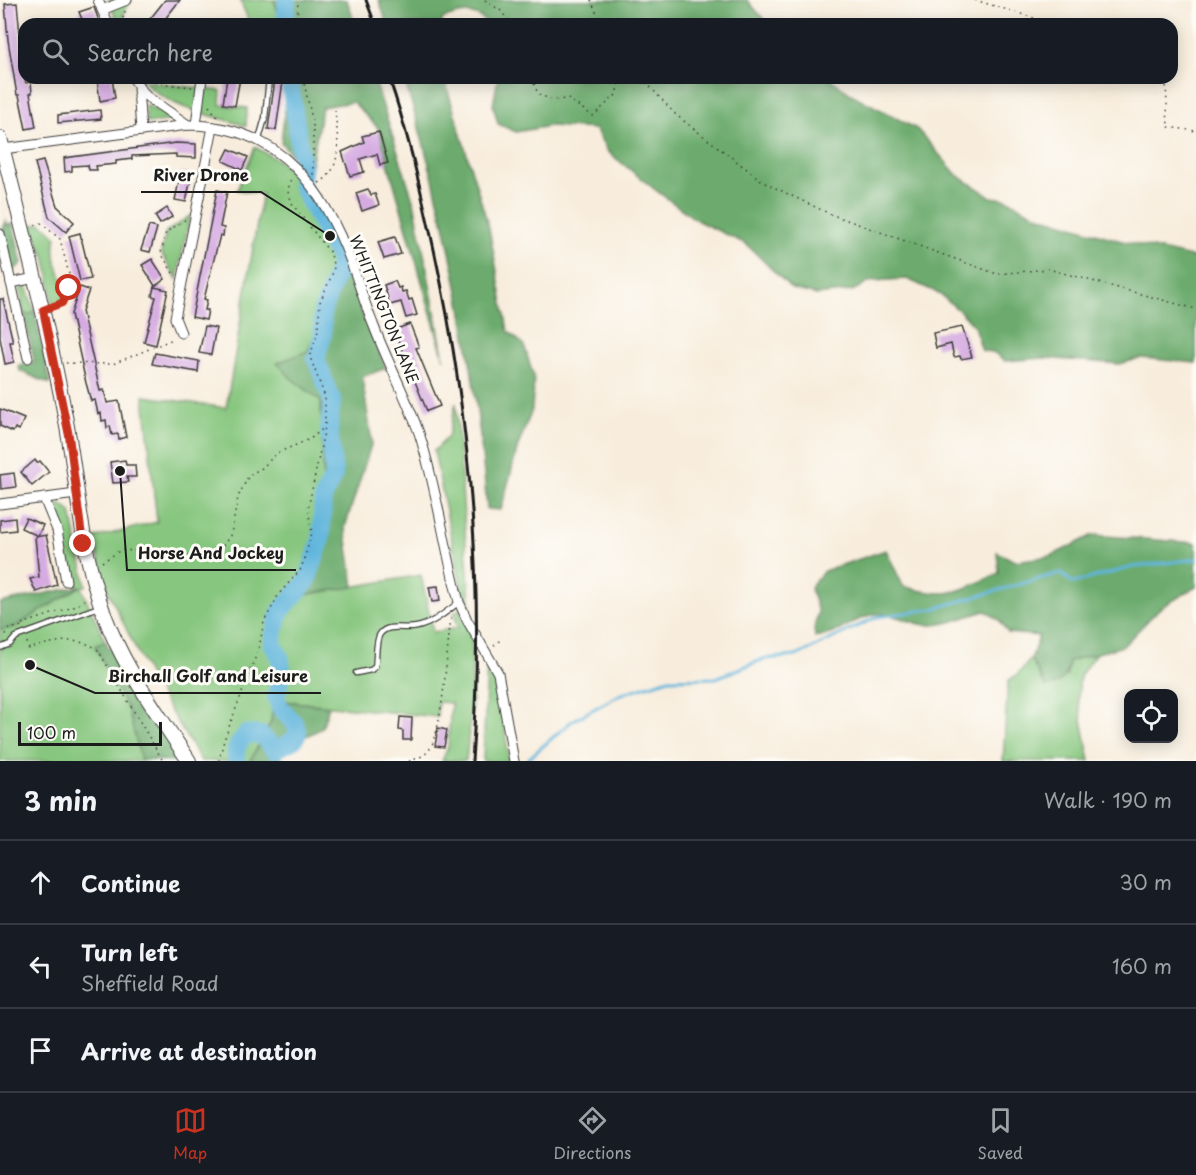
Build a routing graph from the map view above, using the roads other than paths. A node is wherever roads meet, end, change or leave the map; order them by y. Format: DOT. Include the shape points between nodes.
graph roads {
  1 [pos="98,0"];
  2 [pos="127,4"];
  3 [pos="102,10"];
  4 [pos="105,18"];
  5 [pos="135,84"];
  6 [pos="137,84"];
  7 [pos="201,84"];
  8 [pos="268,84"];
  9 [pos="192,125"];
  10 [pos="213,127"];
  11 [pos="141,131"];
  12 [pos="259,139"];
  13 [pos="1,143"];
  14 [pos="0,234"];
  15 [pos="35,278"];
  16 [pos="11,283"];
  17 [pos="181,333"];
  18 [pos="28,358"];
  19 [pos="76,494"];
  20 [pos="44,498"];
  21 [pos="0,504"];
  22 [pos="66,581"];
  23 [pos="457,603"];
  24 [pos="101,606"];
  25 [pos="0,648"];
  26 [pos="356,673"];
  27 [pos="189,761"];
  28 [pos="514,761"];
  1 -- 3 [label="street"];
  2 -- 3 [label="street"];
  3 -- 4 [label="street"];
  5 -- 11 [label="street"];
  6 -- 9 [label="street" via="156,104"];
  7 -- 9 [label="street"];
  8 -- 12 [label="lane"];
  9 -- 10 [label="street, WHITTINGTON LANE"];
  9 -- 11 [label="street, WHITTINGTON LANE"];
  10 -- 12 [label="street, WHITTINGTON LANE"];
  10 -- 17 [label="street" via="175,318"];
  11 -- 13 [label="street, WHITTINGTON LANE"];
  12 -- 23 [label="street, WHITTINGTON LANE" via="309,182 355,270 372,322 419,432"];
  13 -- 15 [label="main road"];
  14 -- 16 [label="street"];
  15 -- 16 [label="street"];
  15 -- 19 [label="main road" via="55,363"];
  16 -- 18 [label="street"];
  19 -- 20 [label="street"];
  19 -- 24 [label="main road" via="89,571"];
  20 -- 21 [label="street"];
  20 -- 22 [label="street" via="57,530"];
  23 -- 26 [label="lane" via="417,627 387,628 378,637 375,667"];
  23 -- 28 [label="street, WHITTINGTON LANE" via="498,673"];
  24 -- 25 [label="lane" via="25,634"];
  24 -- 27 [label="main road" via="143,693"];
}
